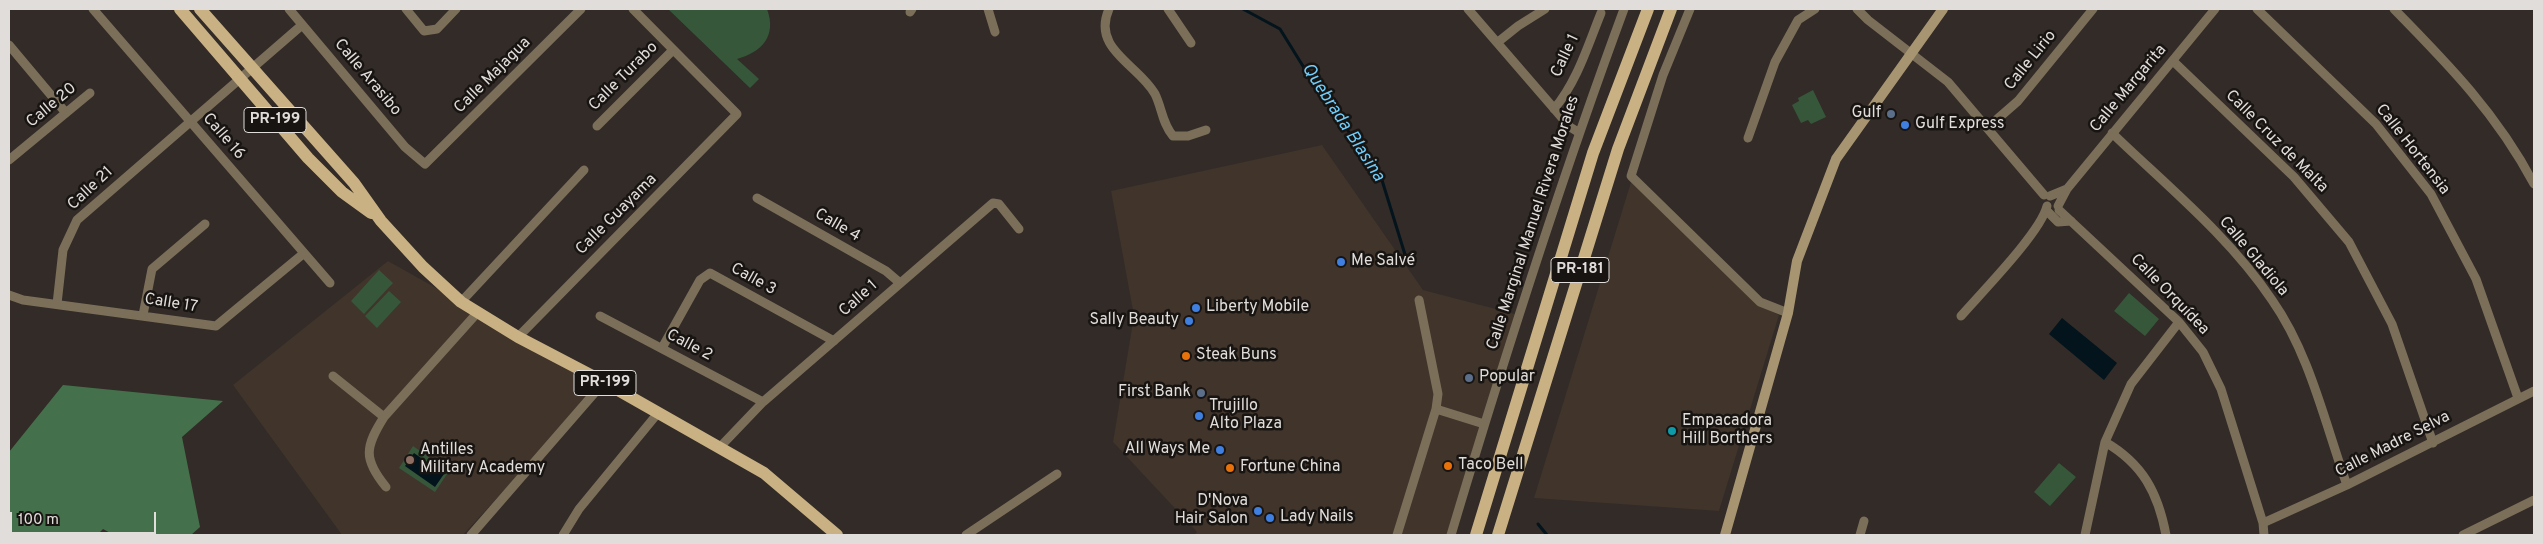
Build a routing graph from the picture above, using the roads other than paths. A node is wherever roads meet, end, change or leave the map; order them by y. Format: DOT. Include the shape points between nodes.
graph roads {
  1 [pos="93,9"];
  2 [pos="180,9"];
  3 [pos="200,9"];
  4 [pos="289,9"];
  5 [pos="406,9"];
  6 [pos="456,9"];
  7 [pos="582,9"];
  8 [pos="633,9"];
  9 [pos="988,9"];
  10 [pos="1108,9"];
  11 [pos="1168,9"];
  12 [pos="1468,9"];
  13 [pos="1545,9"];
  14 [pos="1624,9"];
  15 [pos="1648,9"];
  16 [pos="1671,9"];
  17 [pos="1690,9"];
  18 [pos="1815,9"];
  19 [pos="1857,9"];
  20 [pos="1942,9"];
  21 [pos="2092,9"];
  22 [pos="2215,9"];
  23 [pos="2257,9"];
  24 [pos="2394,9"];
  25 [pos="1601,13"];
  26 [pos="302,25"];
  27 [pos="995,32"];
  28 [pos="1498,42"];
  29 [pos="1191,43"];
  30 [pos="9,45"];
  31 [pos="673,50"];
  32 [pos="1912,52"];
  33 [pos="2173,61"];
  34 [pos="251,67"];
  35 [pos="238,78"];
  36 [pos="90,93"];
  37 [pos="1554,108"];
  38 [pos="66,113"];
  39 [pos="190,121"];
  40 [pos="597,126"];
  41 [pos="1987,128"];
  42 [pos="1206,130"];
  43 [pos="1578,132"];
  44 [pos="2112,133"];
  45 [pos="1748,138"];
  46 [pos="9,160"];
  47 [pos="425,164"];
  48 [pos="584,170"];
  49 [pos="2534,184"];
  50 [pos="2067,189"];
  51 [pos="2047,196"];
  52 [pos="757,198"];
  53 [pos="2047,208"];
  54 [pos="2058,208"];
  55 [pos="381,221"];
  56 [pos="2071,221"];
  57 [pos="205,224"];
  58 [pos="1019,229"];
  59 [pos="303,254"];
  60 [pos="330,283"];
  61 [pos="900,283"];
  62 [pos="9,295"];
  63 [pos="1419,300"];
  64 [pos="461,302"];
  65 [pos="57,304"];
  66 [pos="478,312"];
  67 [pos="1788,312"];
  68 [pos="143,315"];
  69 [pos="600,316"];
  70 [pos="1961,316"];
  71 [pos="2179,322"];
  72 [pos="518,336"];
  73 [pos="834,341"];
  74 [pos="662,348"];
  75 [pos="333,376"];
  76 [pos="604,382"];
  77 [pos="2534,391"];
  78 [pos="2518,398"];
  79 [pos="763,402"];
  80 [pos="1436,409"];
  81 [pos="658,413"];
  82 [pos="384,417"];
  83 [pos="1484,424"];
  84 [pos="2105,442"];
  85 [pos="2433,443"];
  86 [pos="719,448"];
  87 [pos="1057,474"];
  88 [pos="2346,485"];
  89 [pos="386,487"];
  90 [pos="2534,500"];
  91 [pos="1864,521"];
  92 [pos="2263,523"];
  93 [pos="1401,534"];
  94 [pos="472,535"];
  95 [pos="563,535"];
  96 [pos="837,535"];
  97 [pos="966,535"];
  98 [pos="1451,535"];
  99 [pos="1476,535"];
  100 [pos="1498,535"];
  101 [pos="1725,535"];
  102 [pos="1860,535"];
  103 [pos="2084,535"];
  104 [pos="2166,535"];
  105 [pos="2264,535"];
  106 [pos="2463,535"];
  1 -- 39 [label="street, Calle 16"];
  2 -- 35 [label="main road, PR-199"];
  3 -- 34 [label="main road, PR-199"];
  4 -- 26 [label="street, Calle Arasibo"];
  5 -- 6 [label="street" via="424,31 437,29"];
  7 -- 47 [label="street, Calle Majagua"];
  8 -- 31 [label="street"];
  9 -- 27 [label="street"];
  10 -- 42 [label="street" via="1103,21 1110,45 1154,92 1165,127 1172,136 1188,136"];
  11 -- 29 [label="street"];
  12 -- 28 [label="street"];
  13 -- 28 [label="street"];
  14 -- 43 [label="street, Calle Marginal Manuel Rivera Morales"];
  15 -- 99 [label="main road, PR-181" via="1593,153"];
  16 -- 100 [label="main road, PR-181" via="1618,149"];
  17 -- 67 [label="street" via="1662,75 1631,176 1760,302"];
  18 -- 45 [label="street" via="1798,20 1775,62"];
  19 -- 32 [label="street, Calle Orquídea"];
  20 -- 32 [label="street"];
  21 -- 41 [label="street, Calle Lirio" via="2018,102"];
  22 -- 33 [label="street, Calle Margarita"];
  23 -- 78 [label="street, Calle Hortensia" via="2376,124 2431,194 2476,279"];
  24 -- 49 [label="street" via="2465,82 2518,153"];
  25 -- 37 [label="street, Calle 1" via="1583,58 1562,100"];
  26 -- 34 [label="street, Calle 21"];
  26 -- 47 [label="street, Calle Arasibo" via="405,147"];
  28 -- 37 [label="street"];
  30 -- 38 [label="street"];
  31 -- 40 [label="street, Calle Turabo"];
  31 -- 72 [label="street, Calle Guayama" via="737,114"];
  32 -- 41 [label="street, Calle Orquídea" via="1948,82"];
  32 -- 67 [label="street" via="1836,159 1797,261"];
  33 -- 44 [label="street, Calle Margarita"];
  33 -- 85 [label="street, Calle Cruz de Malta" via="2294,176 2348,242 2392,324"];
  34 -- 35 [label="street, Calle 21"];
  34 -- 55 [label="main road, PR-199" via="354,183"];
  35 -- 39 [label="street, Calle 21"];
  35 -- 55 [label="main road, PR-199" via="308,158 342,192"];
  36 -- 38 [label="street, Calle 20"];
  37 -- 43 [label="street"];
  38 -- 46 [label="street, Calle 20"];
  39 -- 59 [label="street, Calle 16"];
  39 -- 65 [label="street, Calle 21" via="77,220 63,250"];
  41 -- 51 [label="street, Calle Orquídea"];
  43 -- 83 [label="street, Calle Marginal Manuel Rivera Morales"];
  44 -- 50 [label="street, Calle Margarita"];
  44 -- 88 [label="street, Calle Gladiola" via="2226,243 2273,300 2302,354"];
  48 -- 64 [label="street"];
  50 -- 51 [label="street, Calle Margarita"];
  50 -- 54 [label="street, Calle Margarita"];
  51 -- 53 [label="street" via="2044,202"];
  51 -- 54 [label="street, Calle Orquídea"];
  52 -- 61 [label="street, Calle 4" via="886,271"];
  53 -- 54 [label="street"];
  53 -- 56 [label="street" via="2058,222"];
  53 -- 70 [label="street" via="2019,249"];
  54 -- 56 [label="street, Calle Orquídea"];
  55 -- 64 [label="main road, PR-199"];
  56 -- 71 [label="street, Calle Orquídea"];
  57 -- 68 [label="street" via="152,269"];
  58 -- 61 [label="street, Calle 1" via="1000,204 993,203"];
  59 -- 60 [label="street, Calle 16"];
  59 -- 68 [label="street, Calle 17" via="216,326"];
  61 -- 73 [label="street, Calle 1"];
  62 -- 65 [label="street, Calle 17" via="22,300"];
  63 -- 80 [label="street" via="1438,394"];
  64 -- 66 [label="main road, PR-199"];
  65 -- 68 [label="street, Calle 17"];
  66 -- 72 [label="main road, PR-199"];
  66 -- 82 [label="street"];
  67 -- 101 [label="street"];
  69 -- 74 [label="street, Calle 2"];
  71 -- 84 [label="street" via="2131,384"];
  71 -- 92 [label="street, Calle Orquídea" via="2203,352 2221,388"];
  72 -- 76 [label="main road, PR-199"];
  73 -- 74 [label="street, Calle 3" via="710,273 700,280"];
  73 -- 79 [label="street, Calle 1"];
  74 -- 79 [label="street, Calle 2"];
  75 -- 82 [label="street"];
  76 -- 81 [label="main road, PR-199"];
  76 -- 94 [label="street"];
  77 -- 78 [label="street, Calle Madre Selva"];
  78 -- 85 [label="street, Calle Madre Selva"];
  79 -- 86 [label="street, Calle 1"];
  80 -- 83 [label="street"];
  80 -- 93 [label="street"];
  81 -- 86 [label="main road, PR-199"];
  81 -- 95 [label="street" via="579,509"];
  82 -- 89 [label="street" via="373,434 368,452 372,470"];
  83 -- 98 [label="street, Calle Marginal Manuel Rivera Morales"];
  84 -- 103 [label="street"];
  84 -- 104 [label="street" via="2122,452 2147,478"];
  85 -- 88 [label="street, Calle Madre Selva"];
  86 -- 96 [label="main road, PR-199" via="764,473"];
  87 -- 97 [label="street"];
  88 -- 92 [label="street, Calle Madre Selva"];
  90 -- 106 [label="street"];
  91 -- 102 [label="street"];
  92 -- 105 [label="street, Calle Orquídea"];
}
